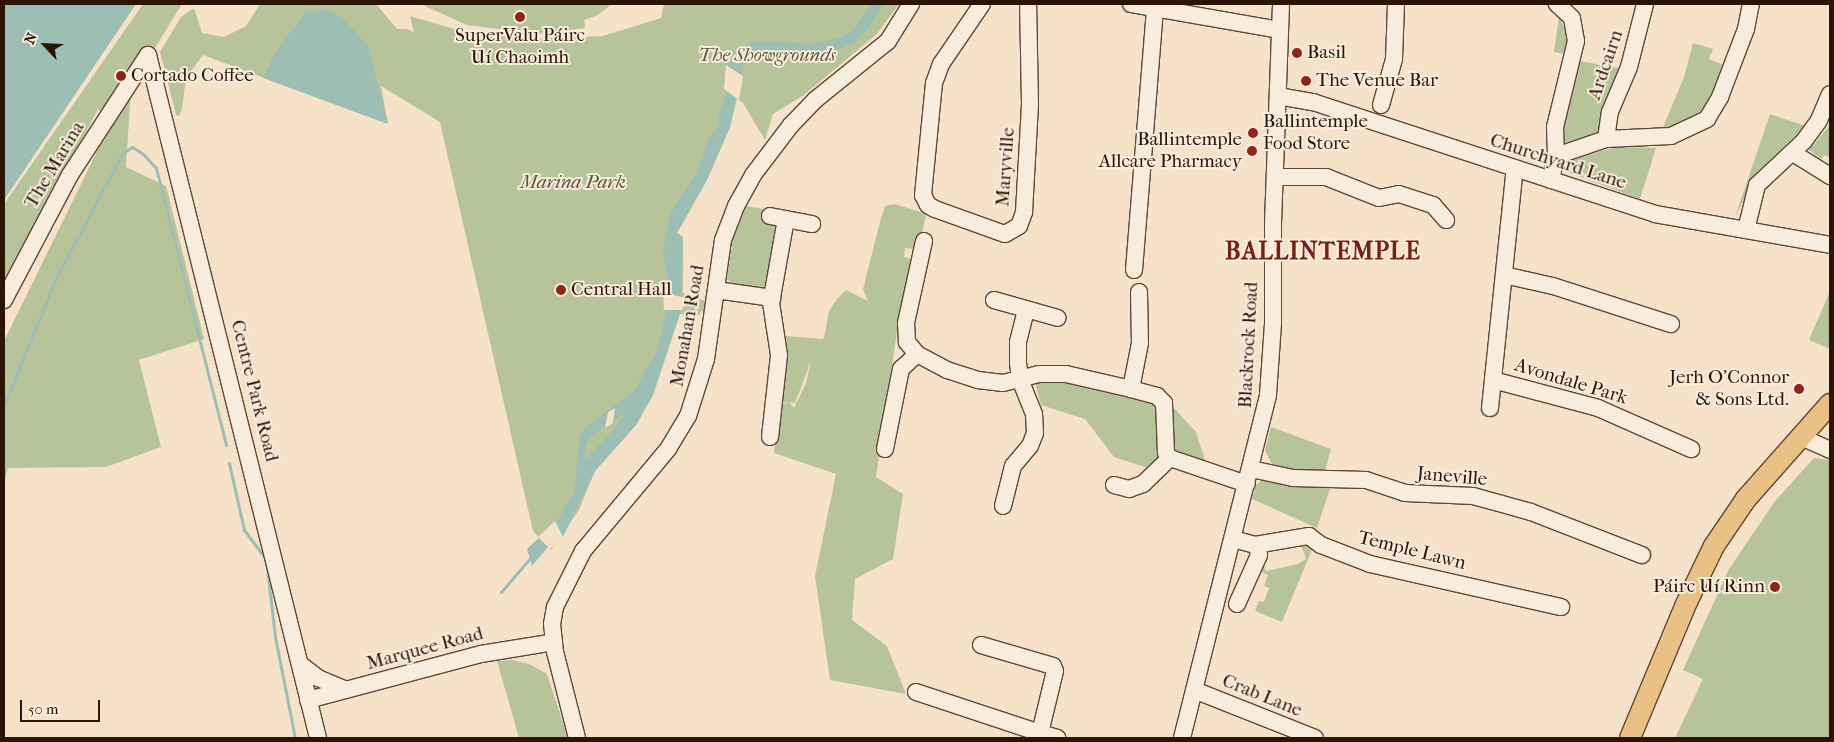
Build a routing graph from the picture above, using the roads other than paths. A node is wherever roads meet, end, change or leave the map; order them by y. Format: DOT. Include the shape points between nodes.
graph roads {
  1 [pos="912,4"];
  2 [pos="982,4"];
  3 [pos="1028,4"];
  4 [pos="1131,4"];
  5 [pos="1281,4"];
  6 [pos="1396,4"];
  7 [pos="1557,4"];
  8 [pos="1645,4"];
  9 [pos="1751,4"];
  10 [pos="1155,9"];
  11 [pos="1280,30"];
  12 [pos="148,55"];
  13 [pos="1830,94"];
  14 [pos="1278,96"];
  15 [pos="1381,105"];
  16 [pos="1606,139"];
  17 [pos="1792,153"];
  18 [pos="1556,156"];
  19 [pos="1515,168"];
  20 [pos="1275,176"];
  21 [pos="1551,180"];
  22 [pos="1829,182"];
  23 [pos="1446,220"];
  24 [pos="812,224"];
  25 [pos="1746,230"];
  26 [pos="1830,245"];
  27 [pos="918,249"];
  28 [pos="1134,270"];
  29 [pos="1504,275"];
  30 [pos="716,290"];
  31 [pos="1139,292"];
  32 [pos="772,298"];
  33 [pos="4,300"];
  34 [pos="994,300"];
  35 [pos="1026,309"];
  36 [pos="1058,318"];
  37 [pos="1671,324"];
  38 [pos="917,354"];
  39 [pos="1020,379"];
  40 [pos="1493,380"];
  41 [pos="1132,389"];
  42 [pos="1830,404"];
  43 [pos="1490,408"];
  44 [pos="770,437"];
  45 [pos="1801,437"];
  46 [pos="885,449"];
  47 [pos="1691,449"];
  48 [pos="1830,450"];
  49 [pos="1170,458"];
  50 [pos="1249,477"];
  51 [pos="1114,485"];
  52 [pos="1004,506"];
  53 [pos="1232,539"];
  54 [pos="1257,544"];
  55 [pos="1642,554"];
  56 [pos="1237,604"];
  57 [pos="1561,607"];
  58 [pos="554,642"];
  59 [pos="981,645"];
  60 [pos="300,664"];
  61 [pos="346,690"];
  62 [pos="1194,690"];
  63 [pos="916,692"];
  64 [pos="308,700"];
  65 [pos="1040,733"];
  66 [pos="318,738"];
  67 [pos="576,738"];
  68 [pos="1057,738"];
  69 [pos="1182,738"];
  70 [pos="1314,738"];
  71 [pos="1630,738"];
  1 -- 30 [label="street, Monahan Road" via="888,41 808,107 753,175 723,240"];
  2 -- 3 [label="street, Maryville" via="945,58 934,83 923,195 928,205 935,209 1005,234 1019,226 1024,212 1030,104"];
  4 -- 10 [label="street"];
  5 -- 11 [label="street, Blackrock Road"];
  6 -- 15 [label="street" via="1394,59"];
  7 -- 18 [label="street" via="1572,18 1576,35 1555,127"];
  8 -- 16 [label="street, Ardcairn" via="1629,68 1610,112"];
  9 -- 16 [label="street" via="1746,29 1720,97 1707,119 1665,137"];
  10 -- 11 [label="street"];
  10 -- 28 [label="street"];
  11 -- 14 [label="street, Blackrock Road"];
  12 -- 33 [label="street, The Marina" via="70,175"];
  12 -- 60 [label="street, Centre Park Road"];
  13 -- 17 [label="street" via="1814,129"];
  14 -- 19 [label="street, Churchyard Lane" via="1313,102"];
  14 -- 20 [label="street, Blackrock Road"];
  16 -- 18 [label="street"];
  17 -- 22 [label="street"];
  17 -- 25 [label="street" via="1758,185"];
  18 -- 21 [label="street"];
  19 -- 21 [label="street, Churchyard Lane"];
  19 -- 29 [label="street, Avondale Park"];
  20 -- 23 [label="street" via="1326,177 1379,198 1399,194 1433,205"];
  20 -- 50 [label="street, Blackrock Road" via="1272,355 1266,408"];
  21 -- 25 [label="street, Churchyard Lane" via="1656,214"];
  24 -- 32 [label="street" via="778,218"];
  25 -- 26 [label="street, Churchyard Lane"];
  27 -- 38 [label="street" via="906,330 907,342"];
  29 -- 37 [label="street" via="1553,286"];
  29 -- 40 [label="street, Avondale Park"];
  30 -- 32 [label="street"];
  30 -- 58 [label="street, Monahan Road" via="704,367 688,416 668,449 583,550 555,606"];
  31 -- 41 [label="street" via="1144,315"];
  32 -- 44 [label="street" via="772,320 779,354"];
  34 -- 35 [label="street"];
  35 -- 36 [label="street"];
  35 -- 39 [label="street" via="1018,342"];
  38 -- 39 [label="street" via="963,376 1003,383"];
  38 -- 46 [label="street" via="901,369"];
  39 -- 41 [label="street" via="1039,374 1066,374"];
  39 -- 52 [label="street" via="1034,414 1035,433 1030,446 1014,466"];
  40 -- 43 [label="street, Avondale Park"];
  40 -- 47 [label="street, Avondale Park" via="1597,407"];
  41 -- 49 [label="street" via="1157,396 1164,403 1166,453"];
  42 -- 45 [label="main road"];
  45 -- 48 [label="street"];
  45 -- 71 [label="main road" via="1744,501 1707,560"];
  49 -- 50 [label="street, Janeville"];
  49 -- 51 [label="street" via="1143,484 1129,489"];
  50 -- 53 [label="street, Blackrock Road"];
  50 -- 55 [label="street, Janeville" via="1366,480 1405,493 1473,496 1531,512"];
  53 -- 54 [label="street, Temple Lawn"];
  53 -- 62 [label="street, Blackrock Road"];
  54 -- 56 [label="street" via="1259,555"];
  54 -- 57 [label="street, Temple Lawn" via="1310,536 1321,545 1370,564"];
  58 -- 61 [label="street, Marquee Road" via="481,654"];
  58 -- 67 [label="street, Monahan Road"];
  59 -- 65 [label="street" via="1053,666 1055,671"];
  60 -- 61 [label="street" via="318,678"];
  60 -- 64 [label="street, Centre Park Road"];
  61 -- 64 [label="street, Marquee Road"];
  62 -- 69 [label="street, Blackrock Road"];
  62 -- 70 [label="street, Crab Lane"];
  63 -- 65 [label="street"];
  64 -- 66 [label="street, Centre Park Road"];
  65 -- 68 [label="street"];
}
